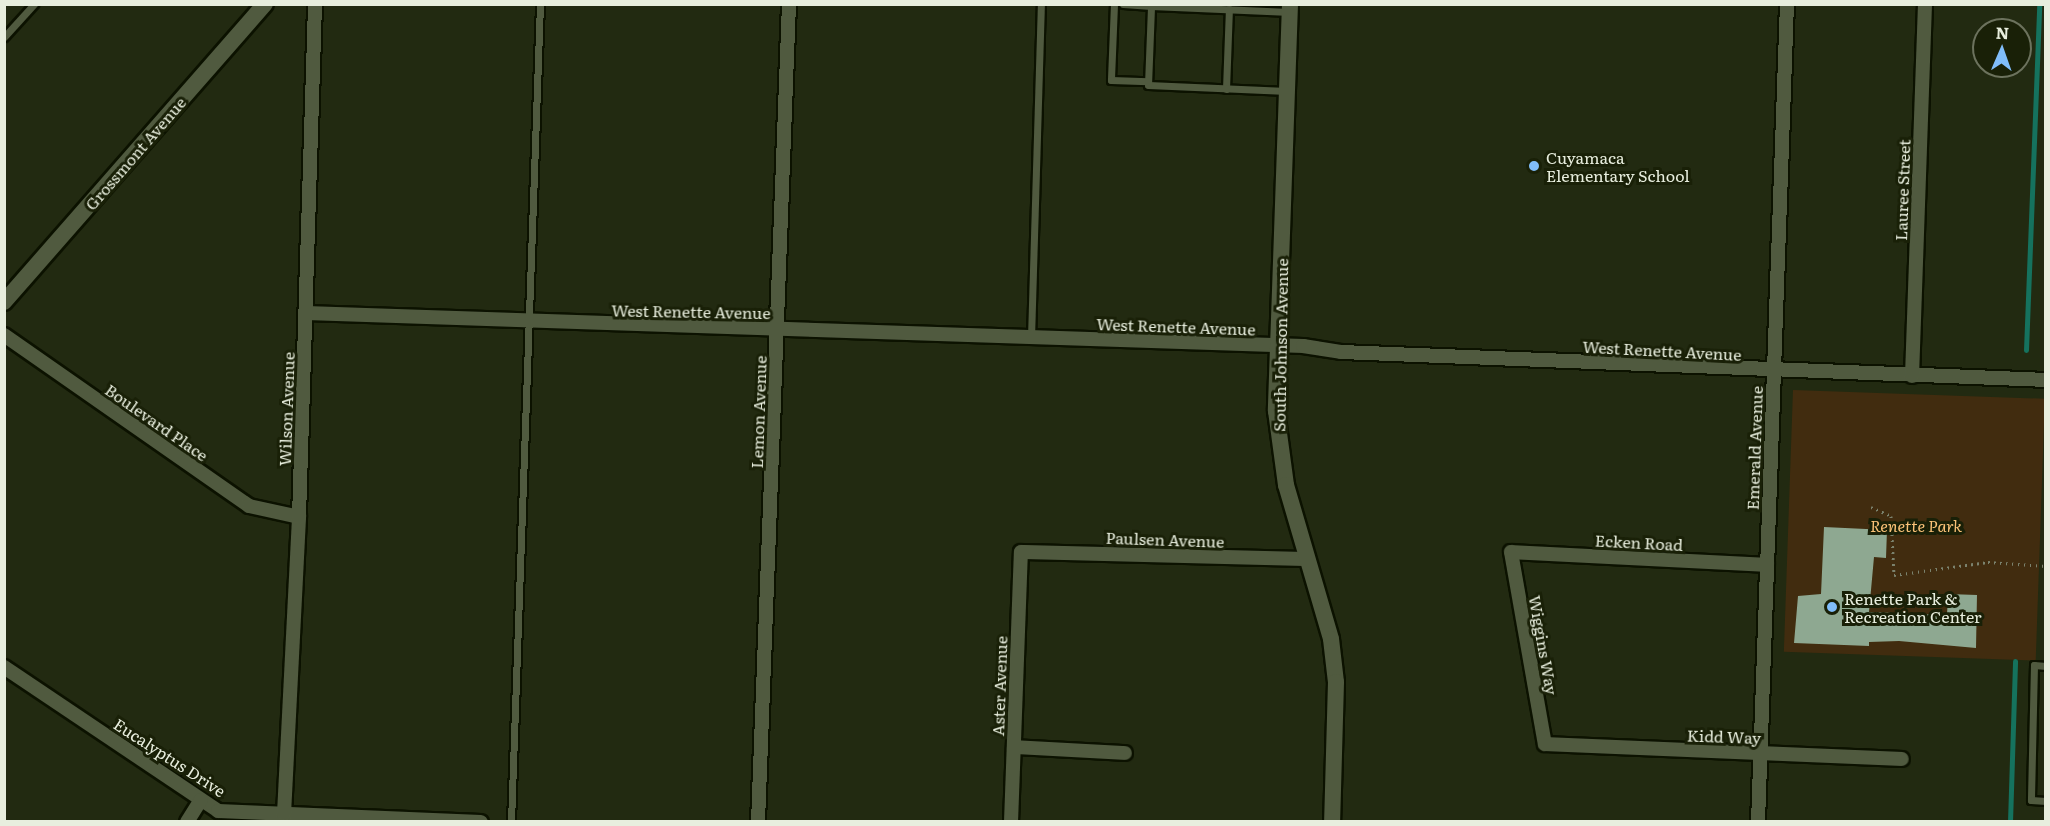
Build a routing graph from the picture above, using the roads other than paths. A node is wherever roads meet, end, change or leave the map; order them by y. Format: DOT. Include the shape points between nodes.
graph roads {
  1 [pos="34,4"];
  2 [pos="265,4"];
  3 [pos="315,4"];
  4 [pos="540,4"];
  5 [pos="789,4"];
  6 [pos="1041,4"];
  7 [pos="1114,4"];
  8 [pos="1123,4"];
  9 [pos="1787,4"];
  10 [pos="1925,4"];
  11 [pos="1151,6"];
  12 [pos="1290,8"];
  13 [pos="1229,9"];
  14 [pos="4,38"];
  15 [pos="1148,81"];
  16 [pos="1226,88"];
  17 [pos="1287,91"];
  18 [pos="4,302"];
  19 [pos="306,314"];
  20 [pos="529,322"];
  21 [pos="777,329"];
  22 [pos="4,335"];
  23 [pos="1031,338"];
  24 [pos="1277,345"];
  25 [pos="1774,371"];
  26 [pos="1912,376"];
  27 [pos="2046,380"];
  28 [pos="299,517"];
  29 [pos="1021,552"];
  30 [pos="1510,552"];
  31 [pos="1308,559"];
  32 [pos="1767,565"];
  33 [pos="2046,666"];
  34 [pos="4,667"];
  35 [pos="1545,744"];
  36 [pos="1014,747"];
  37 [pos="1125,753"];
  38 [pos="1760,754"];
  39 [pos="1902,759"];
  40 [pos="201,800"];
  41 [pos="2046,801"];
  42 [pos="284,814"];
  43 [pos="187,822"];
  44 [pos="481,822"];
  45 [pos="511,822"];
  46 [pos="758,822"];
  47 [pos="1011,822"];
  48 [pos="1332,822"];
  49 [pos="1758,822"];
  1 -- 14 [label="lane"];
  2 -- 18 [label="street, Grossmont Avenue"];
  3 -- 19 [label="street, Wilson Avenue"];
  4 -- 20 [label="lane"];
  5 -- 21 [label="street, Lemon Avenue"];
  6 -- 23 [label="lane"];
  7 -- 15 [label="lane" via="1111,80"];
  8 -- 11 [label="lane"];
  9 -- 25 [label="street, Emerald Avenue"];
  10 -- 26 [label="street, Lauree Street"];
  11 -- 13 [label="lane"];
  11 -- 15 [label="lane"];
  12 -- 13 [label="lane"];
  12 -- 17 [label="street, South Johnson Avenue"];
  13 -- 16 [label="lane"];
  15 -- 16 [label="lane" via="1148,85"];
  16 -- 17 [label="lane"];
  17 -- 24 [label="street, South Johnson Avenue"];
  19 -- 20 [label="street, West Renette Avenue"];
  19 -- 28 [label="street, Wilson Avenue"];
  20 -- 21 [label="street, West Renette Avenue"];
  20 -- 45 [label="lane"];
  21 -- 23 [label="street, West Renette Avenue"];
  21 -- 46 [label="street, Lemon Avenue"];
  22 -- 28 [label="street, Boulevard Place" via="249,506"];
  23 -- 24 [label="street, West Renette Avenue"];
  24 -- 25 [label="street, West Renette Avenue" via="1341,352"];
  24 -- 31 [label="street, South Johnson Avenue" via="1280,456"];
  25 -- 26 [label="street, West Renette Avenue"];
  25 -- 32 [label="street, Emerald Avenue"];
  26 -- 27 [label="street, West Renette Avenue"];
  28 -- 42 [label="street, Wilson Avenue"];
  29 -- 31 [label="street, Paulsen Avenue"];
  29 -- 36 [label="street, Aster Avenue"];
  30 -- 32 [label="street, Ecken Road"];
  30 -- 35 [label="street, Wiggins Way"];
  31 -- 48 [label="street, South Johnson Avenue" via="1331,639 1336,682"];
  32 -- 38 [label="street, Emerald Avenue"];
  33 -- 41 [label="lane" via="2034,665 2031,800"];
  34 -- 40 [label="street, Eucalyptus Drive"];
  35 -- 38 [label="street, Kidd Way"];
  36 -- 37 [label="street"];
  36 -- 47 [label="street, Aster Avenue"];
  38 -- 39 [label="street, Kidd Way"];
  38 -- 49 [label="street, Emerald Avenue"];
  40 -- 42 [label="street, Eucalyptus Drive" via="218,811"];
  40 -- 43 [label="street"];
  42 -- 44 [label="street, Eucalyptus Drive"];
}
